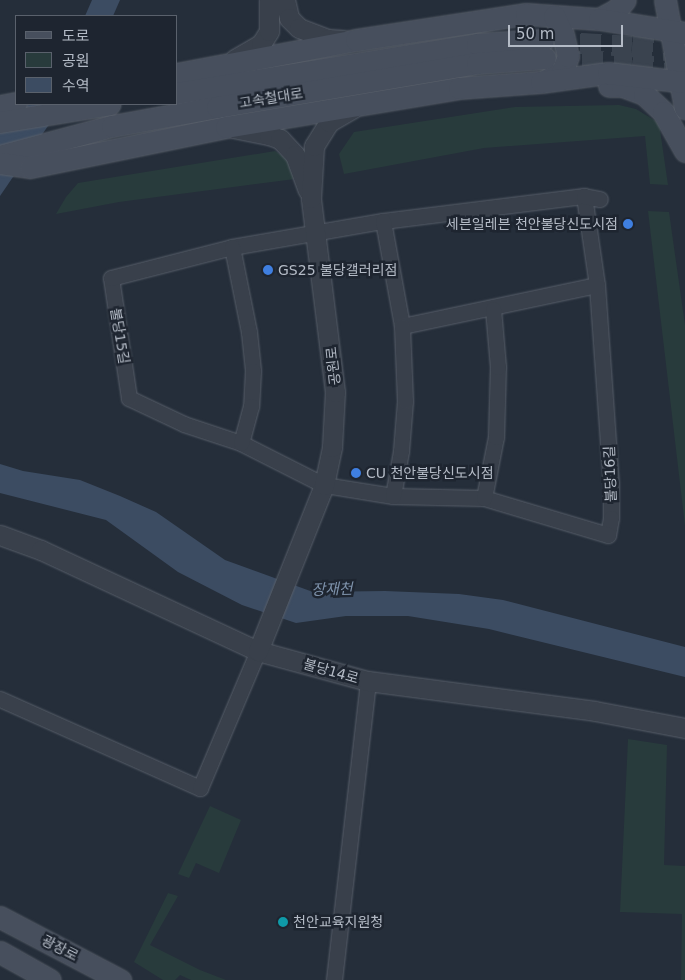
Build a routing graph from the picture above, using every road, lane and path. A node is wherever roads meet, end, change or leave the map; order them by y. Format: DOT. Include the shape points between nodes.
graph roads {
  1 [pos="274,0"];
  2 [pos="625,0"];
  3 [pos="665,0"];
  4 [pos="554,16"];
  5 [pos="599,19"];
  6 [pos="678,32"];
  7 [pos="356,40"];
  8 [pos="221,66"];
  9 [pos="178,74"];
  10 [pos="541,82"];
  11 [pos="683,82"];
  12 [pos="178,93"];
  13 [pos="15,103"];
  14 [pos="104,105"];
  15 [pos="357,105"];
  16 [pos="0,106"];
  17 [pos="685,108"];
  18 [pos="0,122"];
  19 [pos="226,127"];
  20 [pos="685,151"];
  21 [pos="0,156"];
  22 [pos="0,163"];
  23 [pos="584,196"];
  24 [pos="311,198"];
  25 [pos="600,199"];
  26 [pos="384,221"];
  27 [pos="315,233"];
  28 [pos="232,247"];
  29 [pos="597,284"];
  30 [pos="493,308"];
  31 [pos="402,326"];
  32 [pos="241,443"];
  33 [pos="324,486"];
  34 [pos="393,496"];
  35 [pos="484,498"];
  36 [pos="0,535"];
  37 [pos="258,651"];
  38 [pos="368,681"];
  39 [pos="0,699"];
  40 [pos="685,728"];
  41 [pos="0,917"];
  42 [pos="0,952"];
  43 [pos="50,980"];
  44 [pos="120,980"];
  45 [pos="334,980"];
  1 -- 7 [label="street" via="299,28 328,39"];
  1 -- 8 [label="street" via="269,31 262,44"];
  2 -- 5 [label="main road" via="616,10"];
  3 -- 6 [label="main road"];
  4 -- 5 [label="main road"];
  4 -- 7 [label="main road" via="526,14"];
  4 -- 10 [label="main road" via="568,56 562,72"];
  5 -- 6 [label="main road"];
  6 -- 11 [label="main road"];
  7 -- 8 [label="main road"];
  8 -- 9 [label="main road"];
  10 -- 11 [label="main road" via="608,73"];
  10 -- 15 [label="main road" via="459,88"];
  10 -- 20 [label="main road" via="622,86 644,94 663,112"];
  11 -- 17 [label="main road"];
  12 -- 21 [label="main road, 고속철대로" via="477,44 544,49 112,126"];
  13 -- 16 [label="main road"];
  14 -- 18 [label="main road"];
  15 -- 19 [label="main road"];
  15 -- 24 [label="street" via="329,122 314,146"];
  19 -- 22 [label="main road" via="30,167"];
  19 -- 24 [label="street" via="280,139 295,155"];
  23 -- 25 [label="street"];
  23 -- 26 [label="street"];
  23 -- 29 [label="street, 불당16길"];
  24 -- 27 [label="street, 공원로"];
  26 -- 27 [label="street"];
  26 -- 31 [label="street"];
  27 -- 28 [label="street, 불당15길"];
  27 -- 33 [label="street, 공원로" via="336,392 332,447"];
  28 -- 32 [label="street" via="249,332 253,371 251,406"];
  28 -- 32 [label="street, 불당15길" via="111,278 129,398 184,424"];
  29 -- 30 [label="street"];
  29 -- 35 [label="street, 불당16길" via="611,484 608,535"];
  30 -- 31 [label="street"];
  30 -- 35 [label="street" via="498,367 496,438"];
  31 -- 34 [label="street" via="405,401"];
  32 -- 33 [label="street, 불당15길"];
  33 -- 34 [label="street, 불당16길"];
  33 -- 37 [label="street, 공원로"];
  34 -- 35 [label="street, 불당16길"];
  36 -- 37 [label="street, 불당14로" via="41,550"];
  37 -- 38 [label="street, 불당14로"];
  37 -- 39 [label="street" via="200,788"];
  38 -- 40 [label="street, 불당14로" via="595,711"];
  38 -- 45 [label="street"];
  41 -- 44 [label="main road, 광장로"];
  42 -- 43 [label="main road"];
}
